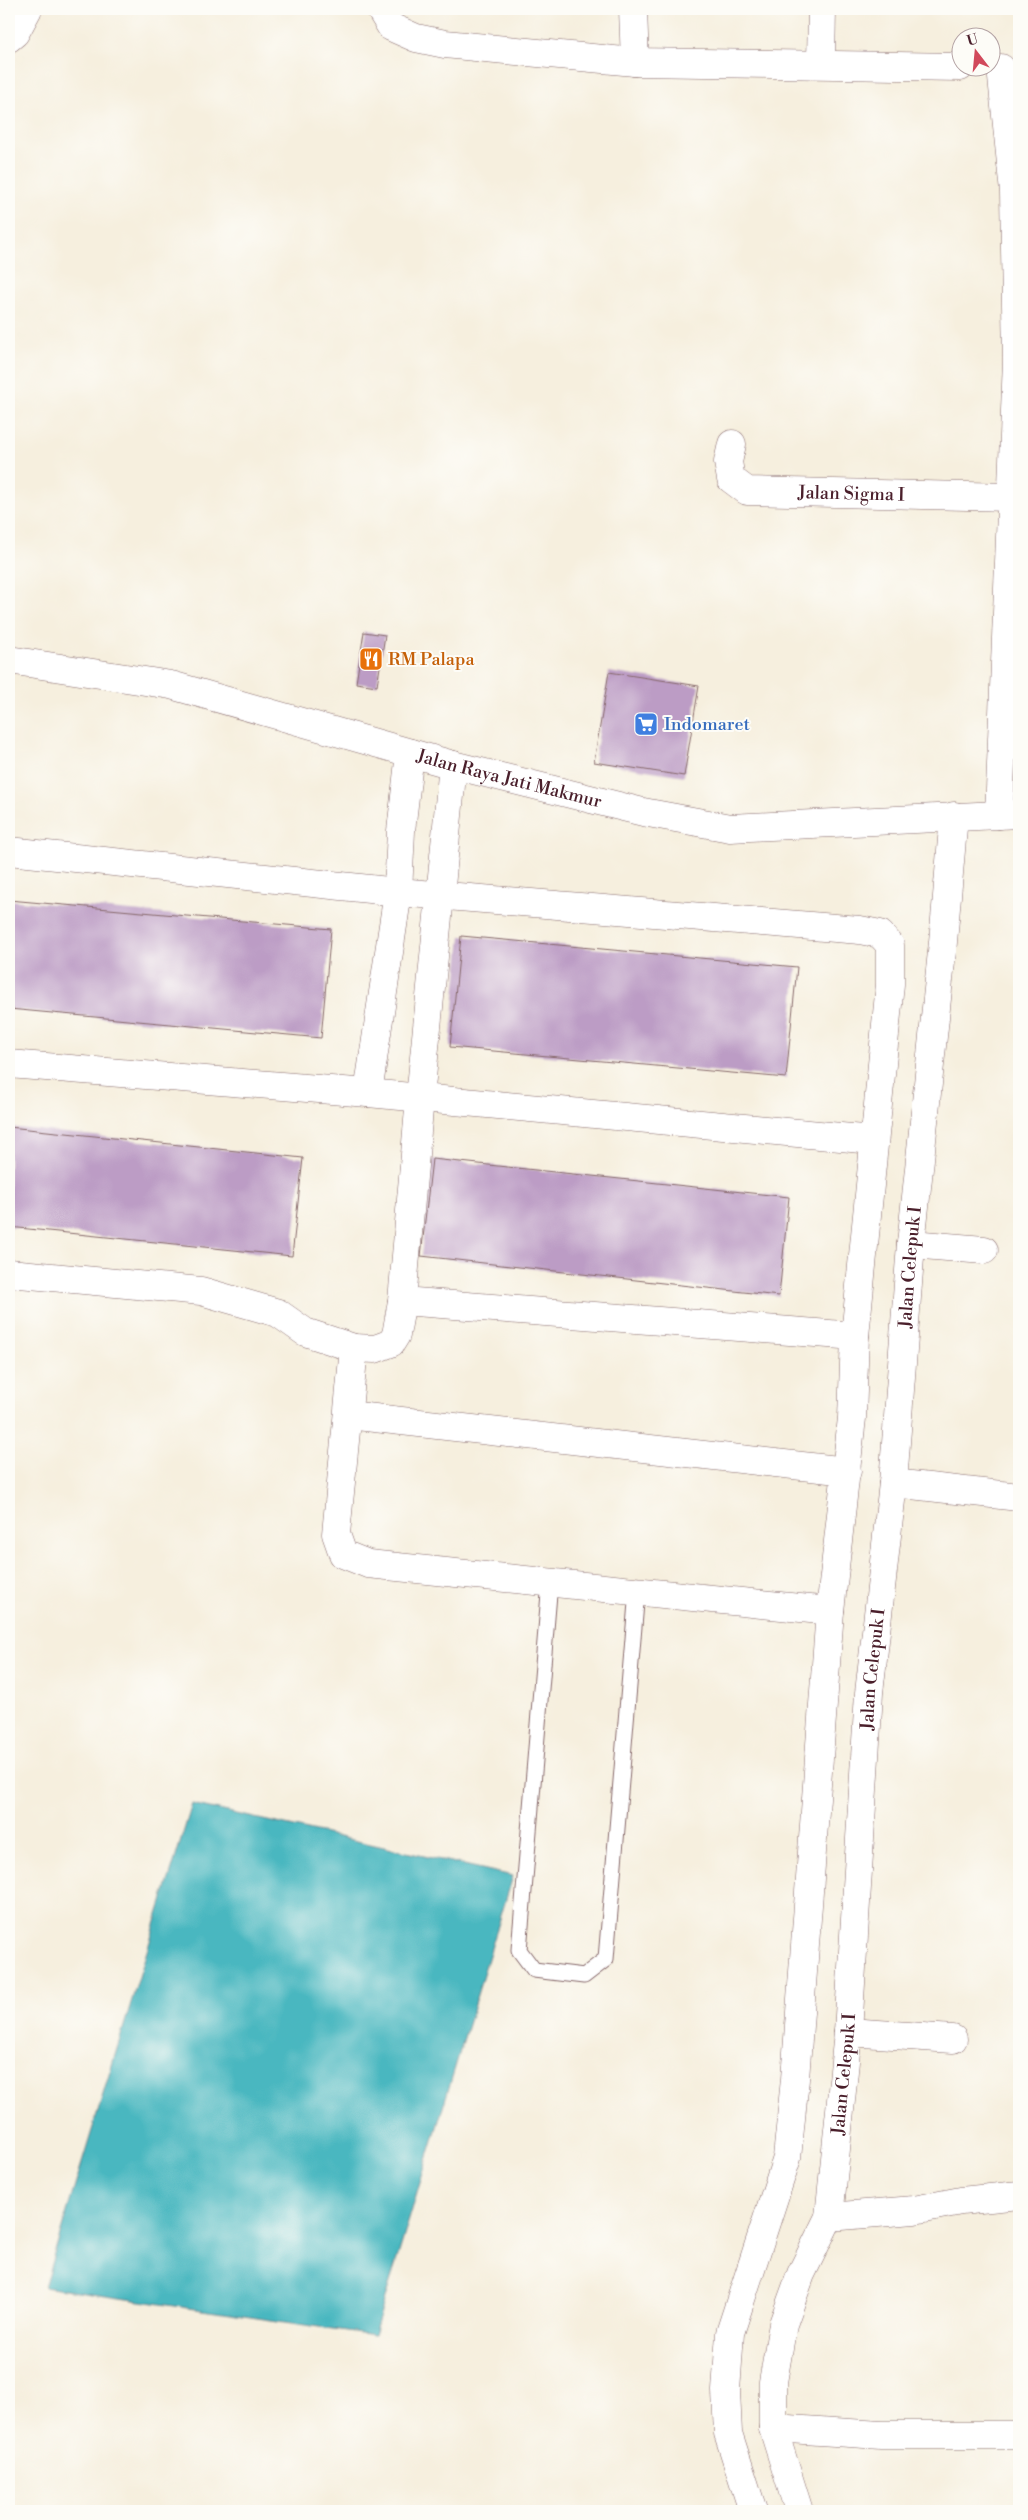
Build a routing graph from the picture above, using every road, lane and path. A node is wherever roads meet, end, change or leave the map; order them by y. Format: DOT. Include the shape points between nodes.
graph roads {
  1 [pos="28,9"];
  2 [pos="380,9"];
  3 [pos="633,9"];
  4 [pos="822,9"];
  5 [pos="9,38"];
  6 [pos="635,62"];
  7 [pos="821,63"];
  8 [pos="1004,66"];
  9 [pos="950,67"];
  10 [pos="1018,360"];
  11 [pos="732,444"];
  12 [pos="1012,496"];
  13 [pos="9,660"];
  14 [pos="410,753"];
  15 [pos="453,765"];
  16 [pos="1009,814"];
  17 [pos="954,816"];
  18 [pos="9,851"];
  19 [pos="398,892"];
  20 [pos="440,894"];
  21 [pos="9,1064"];
  22 [pos="368,1093"];
  23 [pos="420,1098"];
  24 [pos="873,1140"];
  25 [pos="911,1244"];
  26 [pos="984,1250"];
  27 [pos="9,1273"];
  28 [pos="402,1301"];
  29 [pos="855,1336"];
  30 [pos="354,1348"];
  31 [pos="348,1415"];
  32 [pos="847,1471"];
  33 [pos="893,1483"];
  34 [pos="1019,1496"];
  35 [pos="550,1582"];
  36 [pos="636,1591"];
  37 [pos="830,1611"];
  38 [pos="848,2032"];
  39 [pos="953,2038"];
  40 [pos="1019,2195"];
  41 [pos="829,2217"];
  42 [pos="773,2428"];
  43 [pos="1019,2435"];
  44 [pos="753,2511"];
  45 [pos="799,2511"];
  1 -- 5 [label="street"];
  2 -- 6 [label="street" via="391,26 416,38 435,42"];
  3 -- 6 [label="street"];
  4 -- 7 [label="street"];
  6 -- 7 [label="street"];
  7 -- 9 [label="street"];
  8 -- 10 [label="street" via="1014,192"];
  10 -- 12 [label="street"];
  11 -- 12 [label="street, Jalan Sigma I" via="728,462 731,479 747,491"];
  12 -- 16 [label="street"];
  13 -- 14 [label="street, Jalan Raya Jati Makmur" via="171,685"];
  14 -- 15 [label="street, Jalan Raya Jati Makmur"];
  14 -- 19 [label="street"];
  15 -- 17 [label="street, Jalan Raya Jati Makmur" via="643,812 730,828"];
  15 -- 20 [label="street"];
  16 -- 17 [label="street, Jalan Raya Jati Makmur"];
  17 -- 25 [label="street, Jalan Celepuk I"];
  18 -- 19 [label="street"];
  19 -- 20 [label="street"];
  19 -- 22 [label="street"];
  20 -- 23 [label="street"];
  20 -- 24 [label="street" via="880,934 890,945 890,984"];
  21 -- 22 [label="street"];
  22 -- 23 [label="street"];
  23 -- 24 [label="street"];
  23 -- 28 [label="street"];
  24 -- 29 [label="street"];
  25 -- 26 [label="street"];
  25 -- 33 [label="street, Jalan Celepuk I"];
  27 -- 30 [label="street" via="201,1291 278,1313 305,1332"];
  28 -- 29 [label="street"];
  28 -- 30 [label="street" via="396,1335 391,1343 375,1349"];
  29 -- 32 [label="street"];
  30 -- 31 [label="street"];
  31 -- 32 [label="street"];
  31 -- 35 [label="street" via="336,1534 343,1554 368,1564"];
  32 -- 37 [label="street"];
  33 -- 34 [label="street"];
  33 -- 38 [label="street, Jalan Celepuk I" via="869,1693"];
  35 -- 36 [label="street"];
  35 -- 36 [label="lane" via="520,1950 534,1970 584,1976 606,1959"];
  36 -- 37 [label="street"];
  37 -- 44 [label="street" via="787,2158 730,2333 726,2391 728,2433"];
  38 -- 39 [label="street"];
  38 -- 41 [label="street, Jalan Celepuk I"];
  40 -- 41 [label="street" via="914,2210"];
  41 -- 42 [label="street, Jalan Celepuk I" via="783,2324 772,2382"];
  42 -- 43 [label="street" via="881,2435"];
  42 -- 45 [label="street, Jalan Celepuk I"];
}
